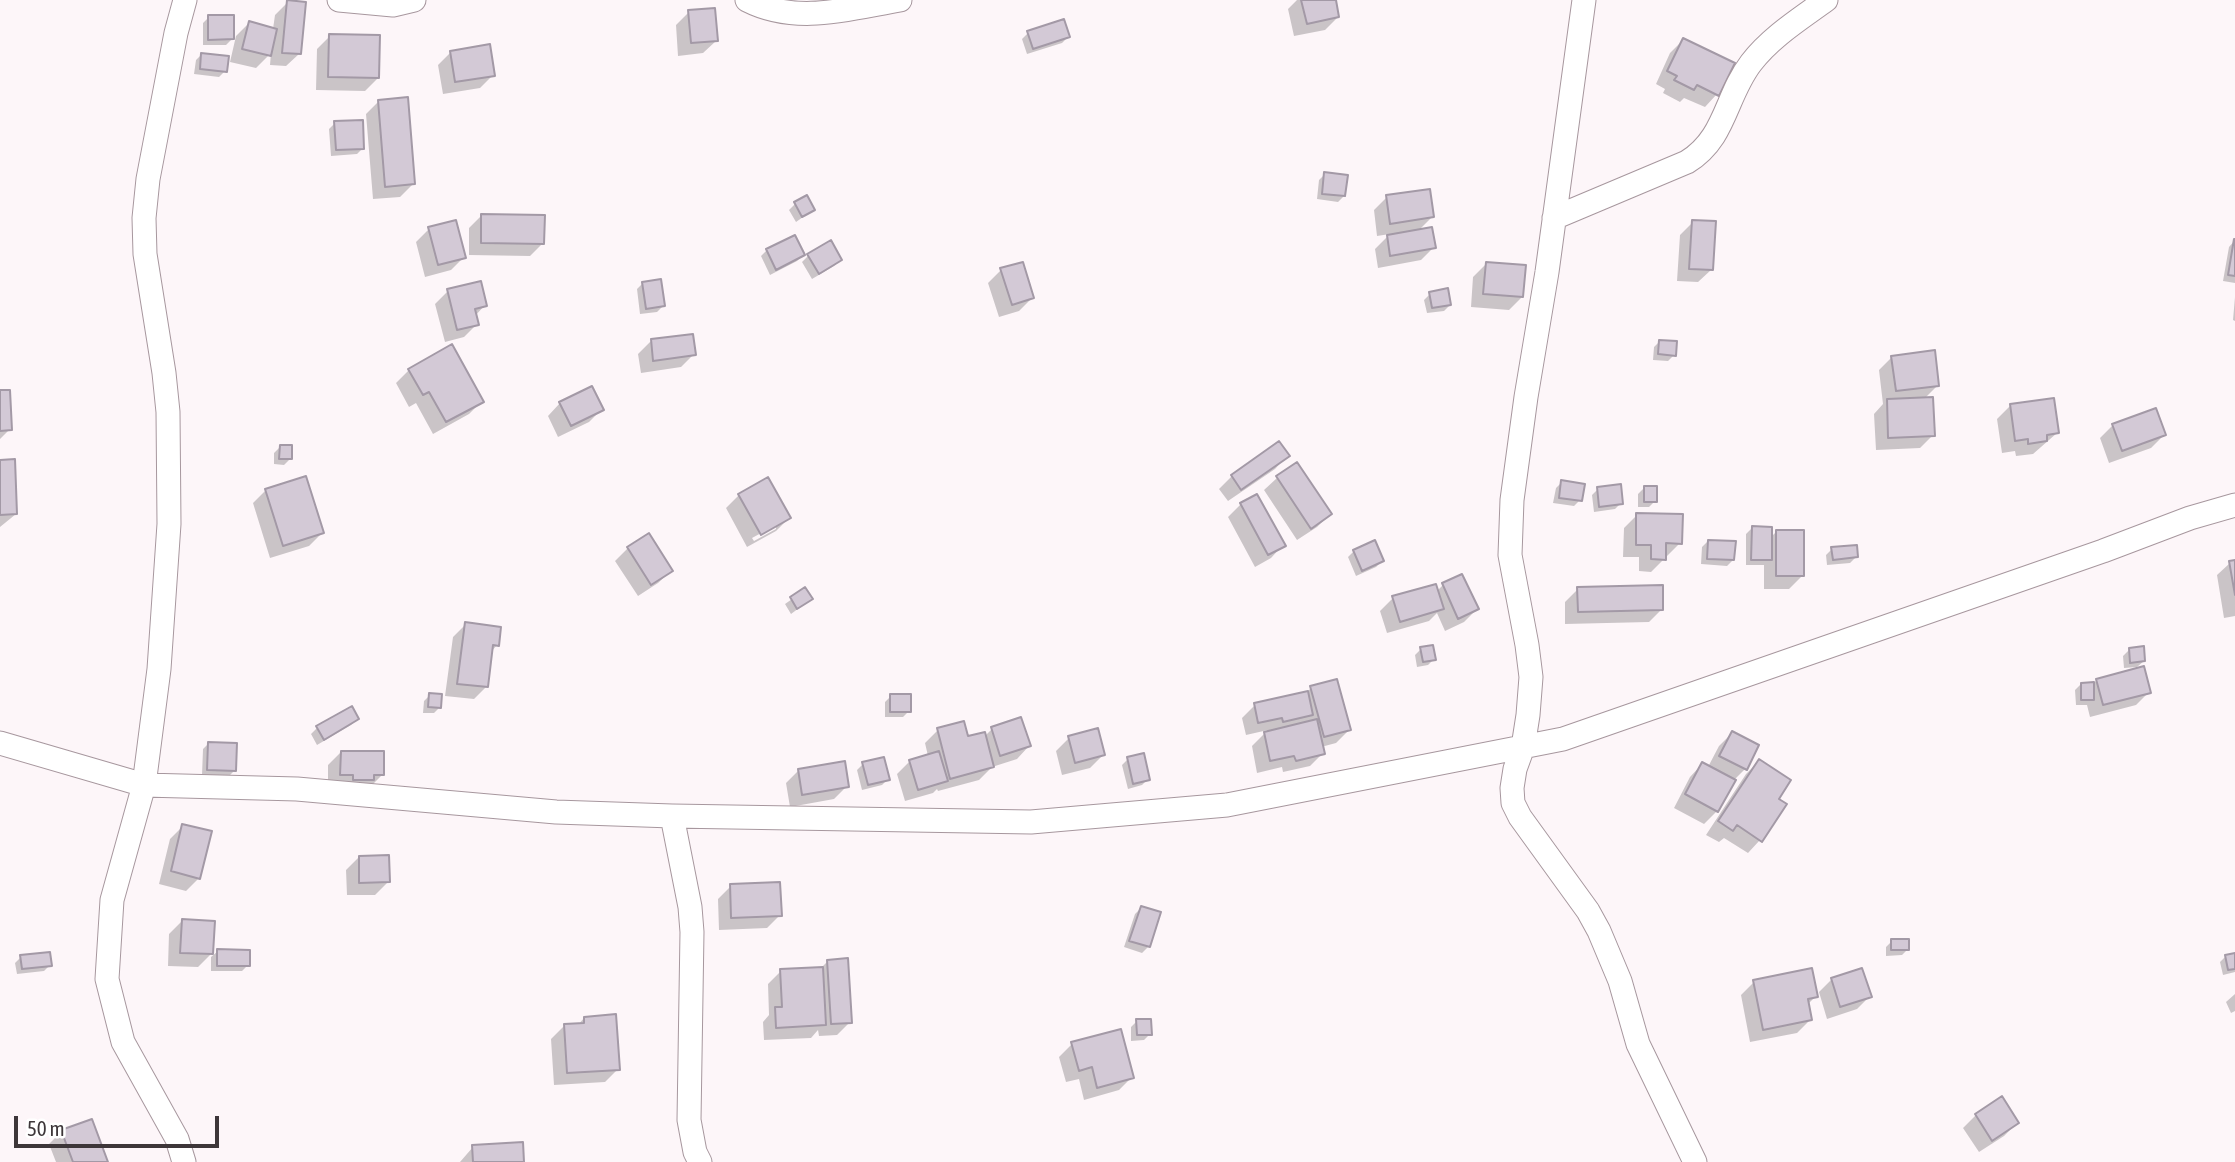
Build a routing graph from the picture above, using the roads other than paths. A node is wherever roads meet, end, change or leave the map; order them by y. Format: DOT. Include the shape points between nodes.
graph roads {
  1 [pos="185,0"];
  2 [pos="339,0"];
  3 [pos="414,0"];
  4 [pos="747,0"];
  5 [pos="900,0"];
  6 [pos="1584,0"];
  7 [pos="1826,0"];
  8 [pos="1555,218"];
  9 [pos="2235,505"];
  10 [pos="0,743"];
  11 [pos="1523,747"];
  12 [pos="144,785"];
  13 [pos="672,816"];
  14 [pos="184,1162"];
  15 [pos="700,1162"];
  16 [pos="1695,1162"];
  1 -- 12 [label="street" via="144,218 168,412 169,524 159,669"];
  2 -- 3 [label="street" via="393,5"];
  4 -- 5 [label="street" via="787,14"];
  6 -- 8 [label="street"];
  7 -- 8 [label="street" via="1772,40 1752,62 1736,86 1716,136 1698,155"];
  8 -- 11 [label="street" via="1512,500 1510,555 1531,677"];
  9 -- 11 [label="street" via="1563,739"];
  10 -- 12 [label="street"];
  11 -- 13 [label="street" via="1227,805 1031,822"];
  11 -- 16 [label="street" via="1515,769 1513,803 1599,931 1620,981 1638,1044"];
  12 -- 13 [label="street" via="297,789 556,812"];
  12 -- 14 [label="street" via="112,900 107,979 122,1042 177,1139"];
  13 -- 15 [label="street" via="690,907 689,1119"];
}
